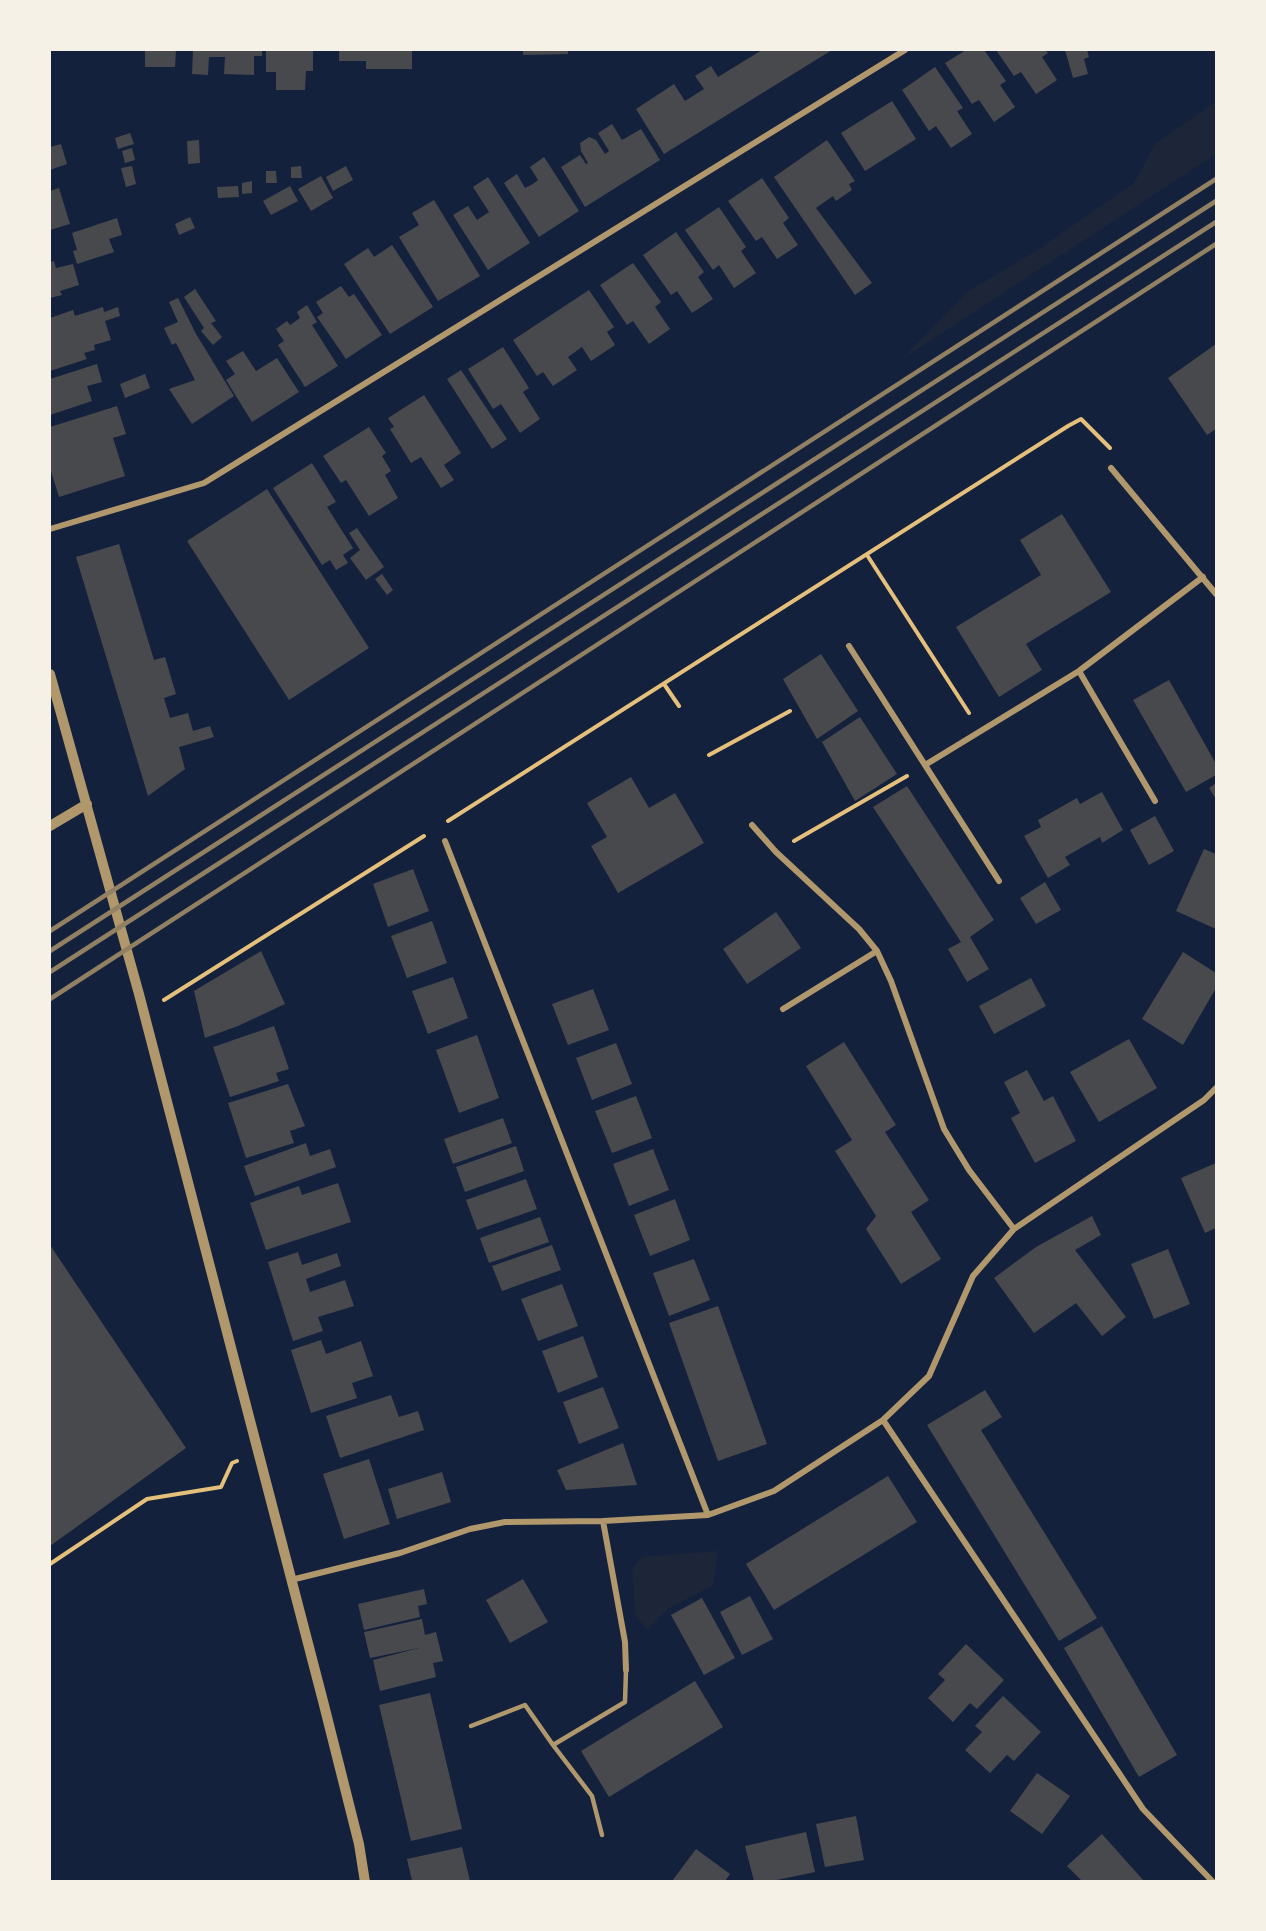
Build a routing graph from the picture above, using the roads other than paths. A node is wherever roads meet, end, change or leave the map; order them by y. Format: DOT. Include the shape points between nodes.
graph roads {
  1 [pos="905,50"];
  2 [pos="1111,468"];
  3 [pos="50,529"];
  4 [pos="1203,578"];
  5 [pos="1216,594"];
  6 [pos="849,646"];
  7 [pos="1079,671"];
  8 [pos="50,674"];
  9 [pos="925,765"];
  10 [pos="1155,801"];
  11 [pos="87,804"];
  12 [pos="752,825"];
  13 [pos="50,826"];
  14 [pos="444,841"];
  15 [pos="999,881"];
  16 [pos="877,951"];
  17 [pos="783,1009"];
  18 [pos="1216,1088"];
  19 [pos="1014,1229"];
  20 [pos="883,1420"];
  21 [pos="708,1515"];
  22 [pos="603,1521"];
  23 [pos="291,1580"];
  24 [pos="626,1670"];
  25 [pos="471,1726"];
  26 [pos="553,1745"];
  27 [pos="602,1835"];
  28 [pos="365,1881"];
  29 [pos="1213,1881"];
  1 -- 3 [label="street" via="204,483"];
  2 -- 4 [label="street"];
  4 -- 5 [label="street"];
  4 -- 7 [label="street"];
  6 -- 9 [label="street"];
  7 -- 9 [label="street"];
  7 -- 10 [label="street"];
  8 -- 11 [label="street"];
  9 -- 15 [label="street"];
  11 -- 13 [label="street"];
  11 -- 23 [label="street"];
  12 -- 16 [label="street"];
  14 -- 21 [label="street"];
  16 -- 17 [label="street"];
  16 -- 19 [label="street" via="944,1129 969,1170"];
  18 -- 19 [label="street"];
  19 -- 20 [label="street" via="973,1276 929,1376"];
  20 -- 21 [label="street" via="774,1491"];
  20 -- 29 [label="street" via="1143,1809"];
  21 -- 22 [label="street"];
  22 -- 23 [label="street" via="505,1522"];
  22 -- 24 [label="street" via="625,1642"];
  23 -- 28 [label="street"];
  24 -- 26 [label="lane" via="625,1702"];
  25 -- 26 [label="lane" via="525,1705"];
  26 -- 27 [label="lane" via="592,1796"];
}
